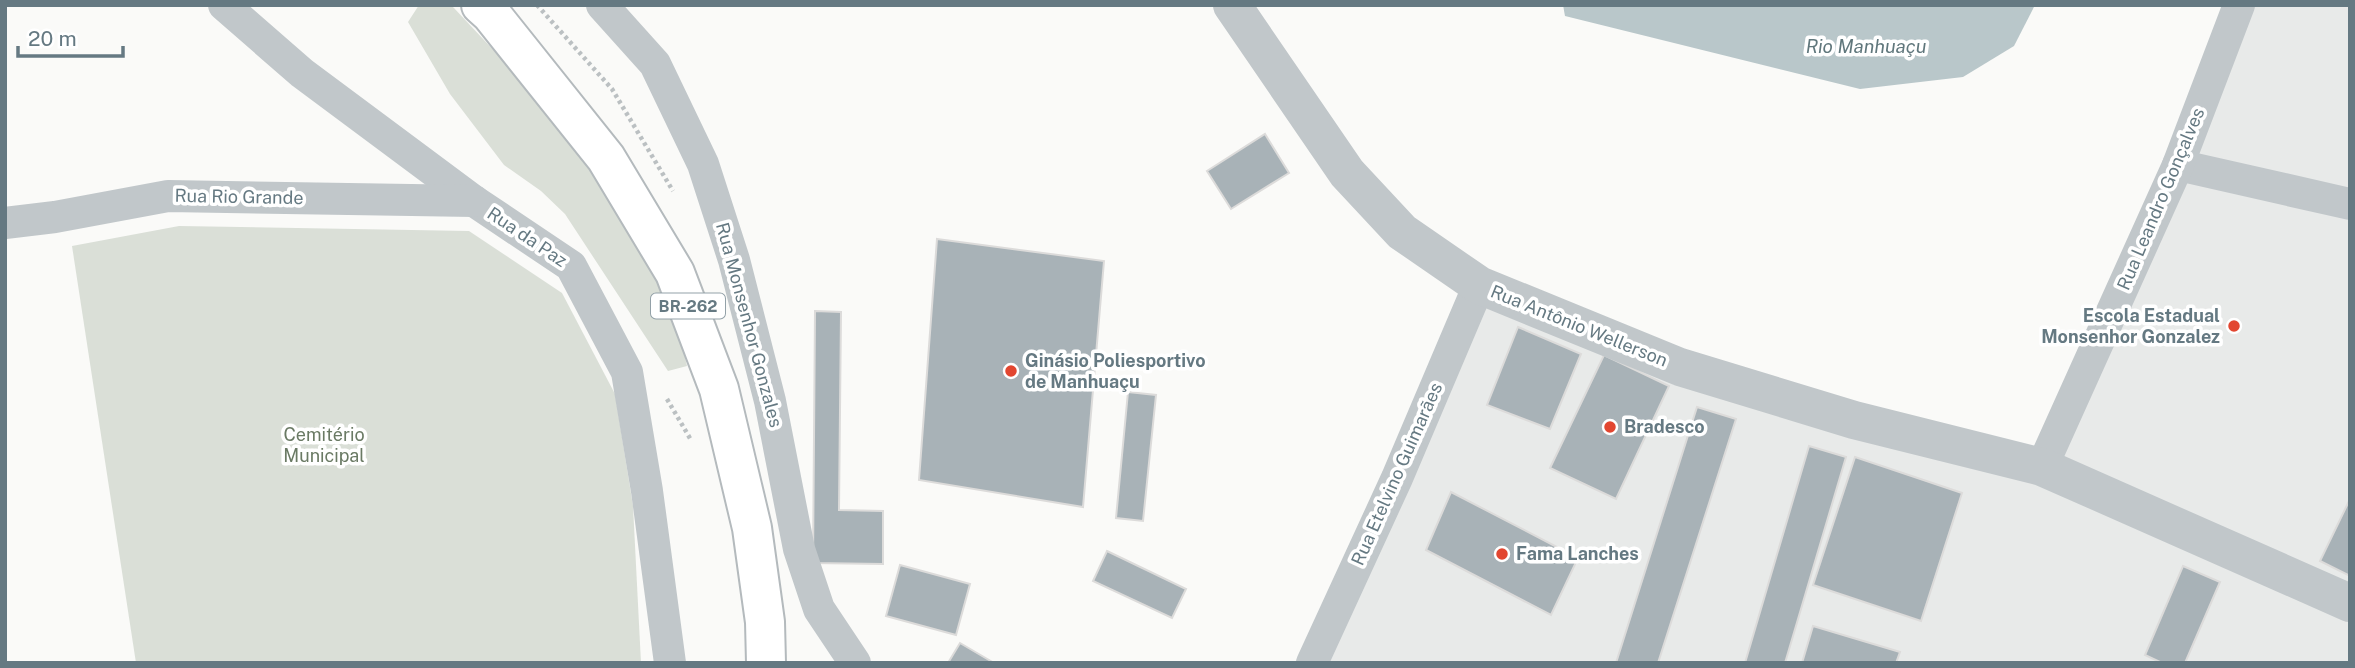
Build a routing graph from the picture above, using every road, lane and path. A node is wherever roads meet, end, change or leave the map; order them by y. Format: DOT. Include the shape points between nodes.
graph roads {
  1 [pos="224,5"];
  2 [pos="481,5"];
  3 [pos="602,5"];
  4 [pos="1231,5"];
  5 [pos="2239,5"];
  6 [pos="2178,165"];
  7 [pos="474,201"];
  8 [pos="2350,204"];
  9 [pos="5,223"];
  10 [pos="1479,285"];
  11 [pos="719,389"];
  12 [pos="770,401"];
  13 [pos="2042,467"];
  14 [pos="2350,603"];
  15 [pos="670,663"];
  16 [pos="766,663"];
  17 [pos="855,663"];
  18 [pos="1312,663"];
  1 -- 7 [label="street, Rua da Paz" via="302,73"];
  2 -- 11 [label="highway, BR-262" via="606,158 675,273"];
  3 -- 12 [label="street, Rua Monsenhor Gonzales" via="655,64 703,164 734,260"];
  4 -- 10 [label="street, Rua Antônio Wellerson" via="1347,173 1402,232"];
  5 -- 6 [label="street, Rua Leandro Gonçalves"];
  6 -- 8 [label="street"];
  6 -- 13 [label="street, Rua Leandro Gonçalves"];
  7 -- 9 [label="street, Rua Rio Grande" via="168,196"];
  7 -- 15 [label="street, Rua da Paz" via="572,266 627,372"];
  10 -- 13 [label="street, Rua Antônio Wellerson" via="1680,367 1854,420"];
  10 -- 18 [label="street, Rua Etelvino Guimarães"];
  11 -- 12 [label="street" via="746,385"];
  11 -- 16 [label="highway, BR-262" via="752,528"];
  12 -- 17 [label="street, Rua Monsenhor Gonzales" via="803,561 819,609"];
  13 -- 14 [label="street, Rua Antônio Wellerson"];
}
